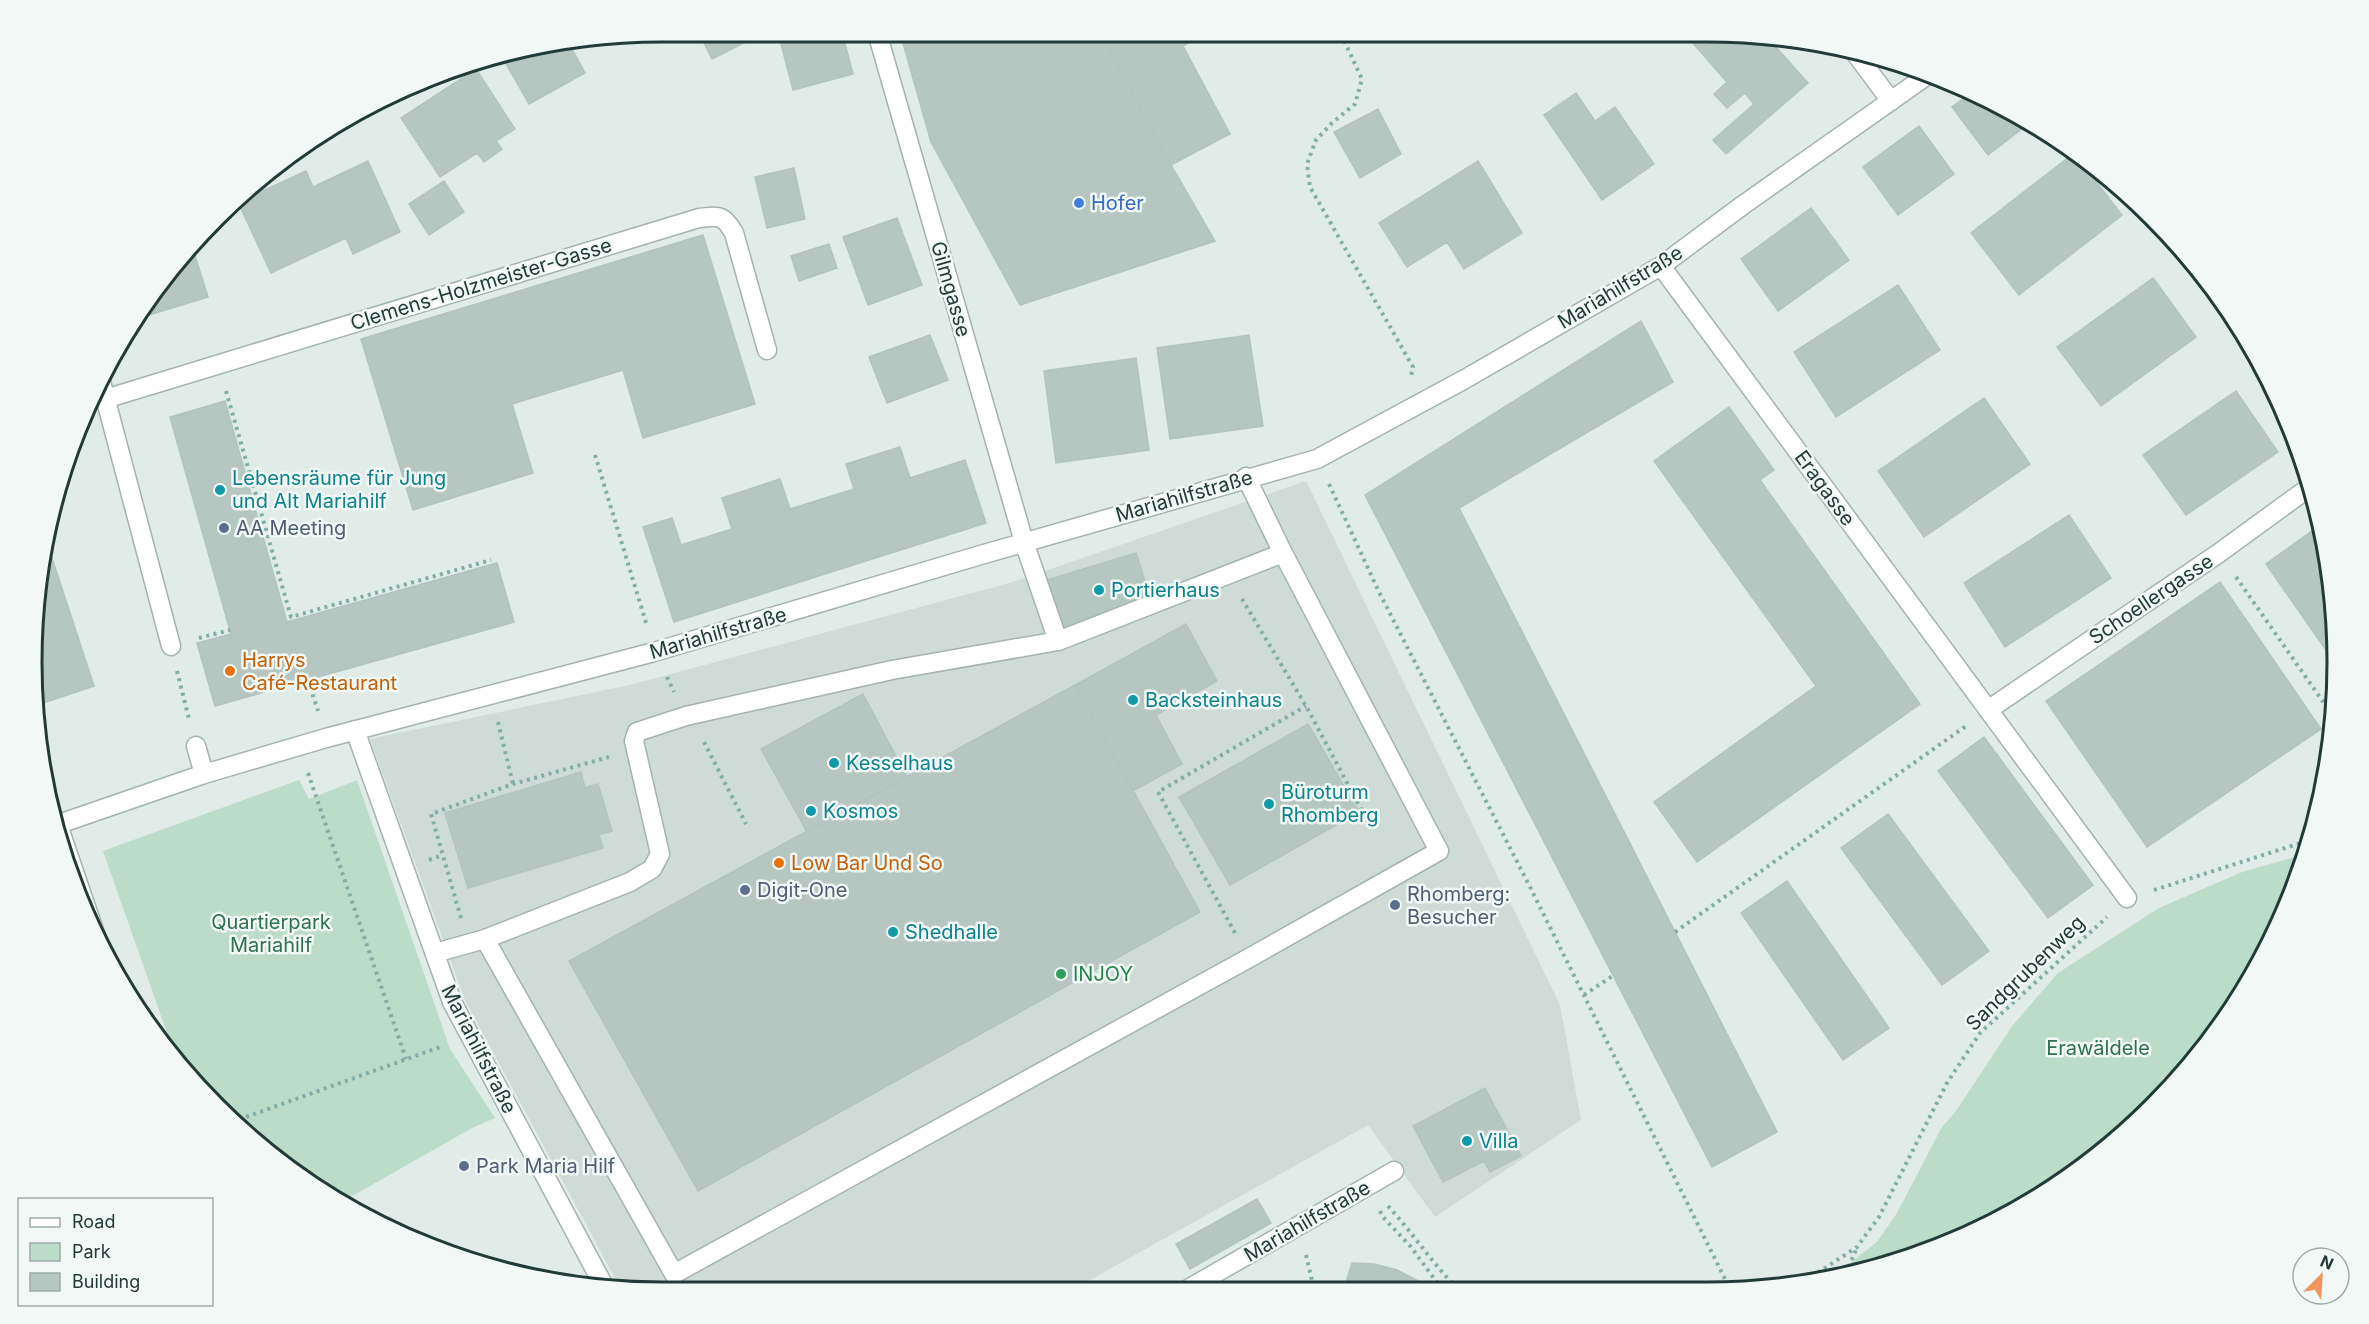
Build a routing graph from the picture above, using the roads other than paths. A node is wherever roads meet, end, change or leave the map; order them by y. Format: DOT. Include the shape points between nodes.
graph roads {
  1 [pos="880,42"];
  2 [pos="1862,62"];
  3 [pos="1920,80"];
  4 [pos="1891,101"];
  5 [pos="1661,266"];
  6 [pos="767,350"];
  7 [pos="104,393"];
  8 [pos="105,399"];
  9 [pos="1246,477"];
  10 [pos="2303,492"];
  11 [pos="1024,542"];
  12 [pos="1283,553"];
  13 [pos="1058,641"];
  14 [pos="171,646"];
  15 [pos="1988,710"];
  16 [pos="355,730"];
  17 [pos="196,746"];
  18 [pos="204,774"];
  19 [pos="63,823"];
  20 [pos="2127,898"];
  21 [pos="477,942"];
  22 [pos="435,953"];
  23 [pos="1394,1171"];
  24 [pos="601,1279"];
  25 [pos="1200,1282"];
  1 -- 11 [label="street, Gilmgasse"];
  2 -- 4 [label="street"];
  3 -- 4 [label="street, Mariahilfstraße"];
  4 -- 5 [label="street, Mariahilfstraße"];
  5 -- 9 [label="street, Mariahilfstraße" via="1317,459"];
  5 -- 15 [label="street, Eragasse"];
  6 -- 8 [label="street, Clemens-Holzmeister-Gasse" via="734,233 719,216 699,218"];
  7 -- 8 [label="street"];
  8 -- 14 [label="street"];
  9 -- 11 [label="street, Mariahilfstraße"];
  9 -- 12 [label="street"];
  10 -- 15 [label="street, Schoellergasse"];
  11 -- 13 [label="street, Gilmgasse"];
  11 -- 16 [label="street, Mariahilfstraße" via="654,652"];
  12 -- 13 [label="street"];
  12 -- 21 [label="street" via="1439,851 674,1274"];
  13 -- 21 [label="street" via="892,670 686,716 637,732 634,741 660,854 652,869 630,882"];
  15 -- 20 [label="street, Eragasse"];
  16 -- 18 [label="street, Mariahilfstraße"];
  16 -- 22 [label="street, Mariahilfstraße"];
  17 -- 18 [label="street"];
  18 -- 19 [label="street, Mariahilfstraße"];
  21 -- 22 [label="street"];
  22 -- 24 [label="street, Mariahilfstraße" via="452,1002"];
  23 -- 25 [label="street, Mariahilfstraße"];
}
